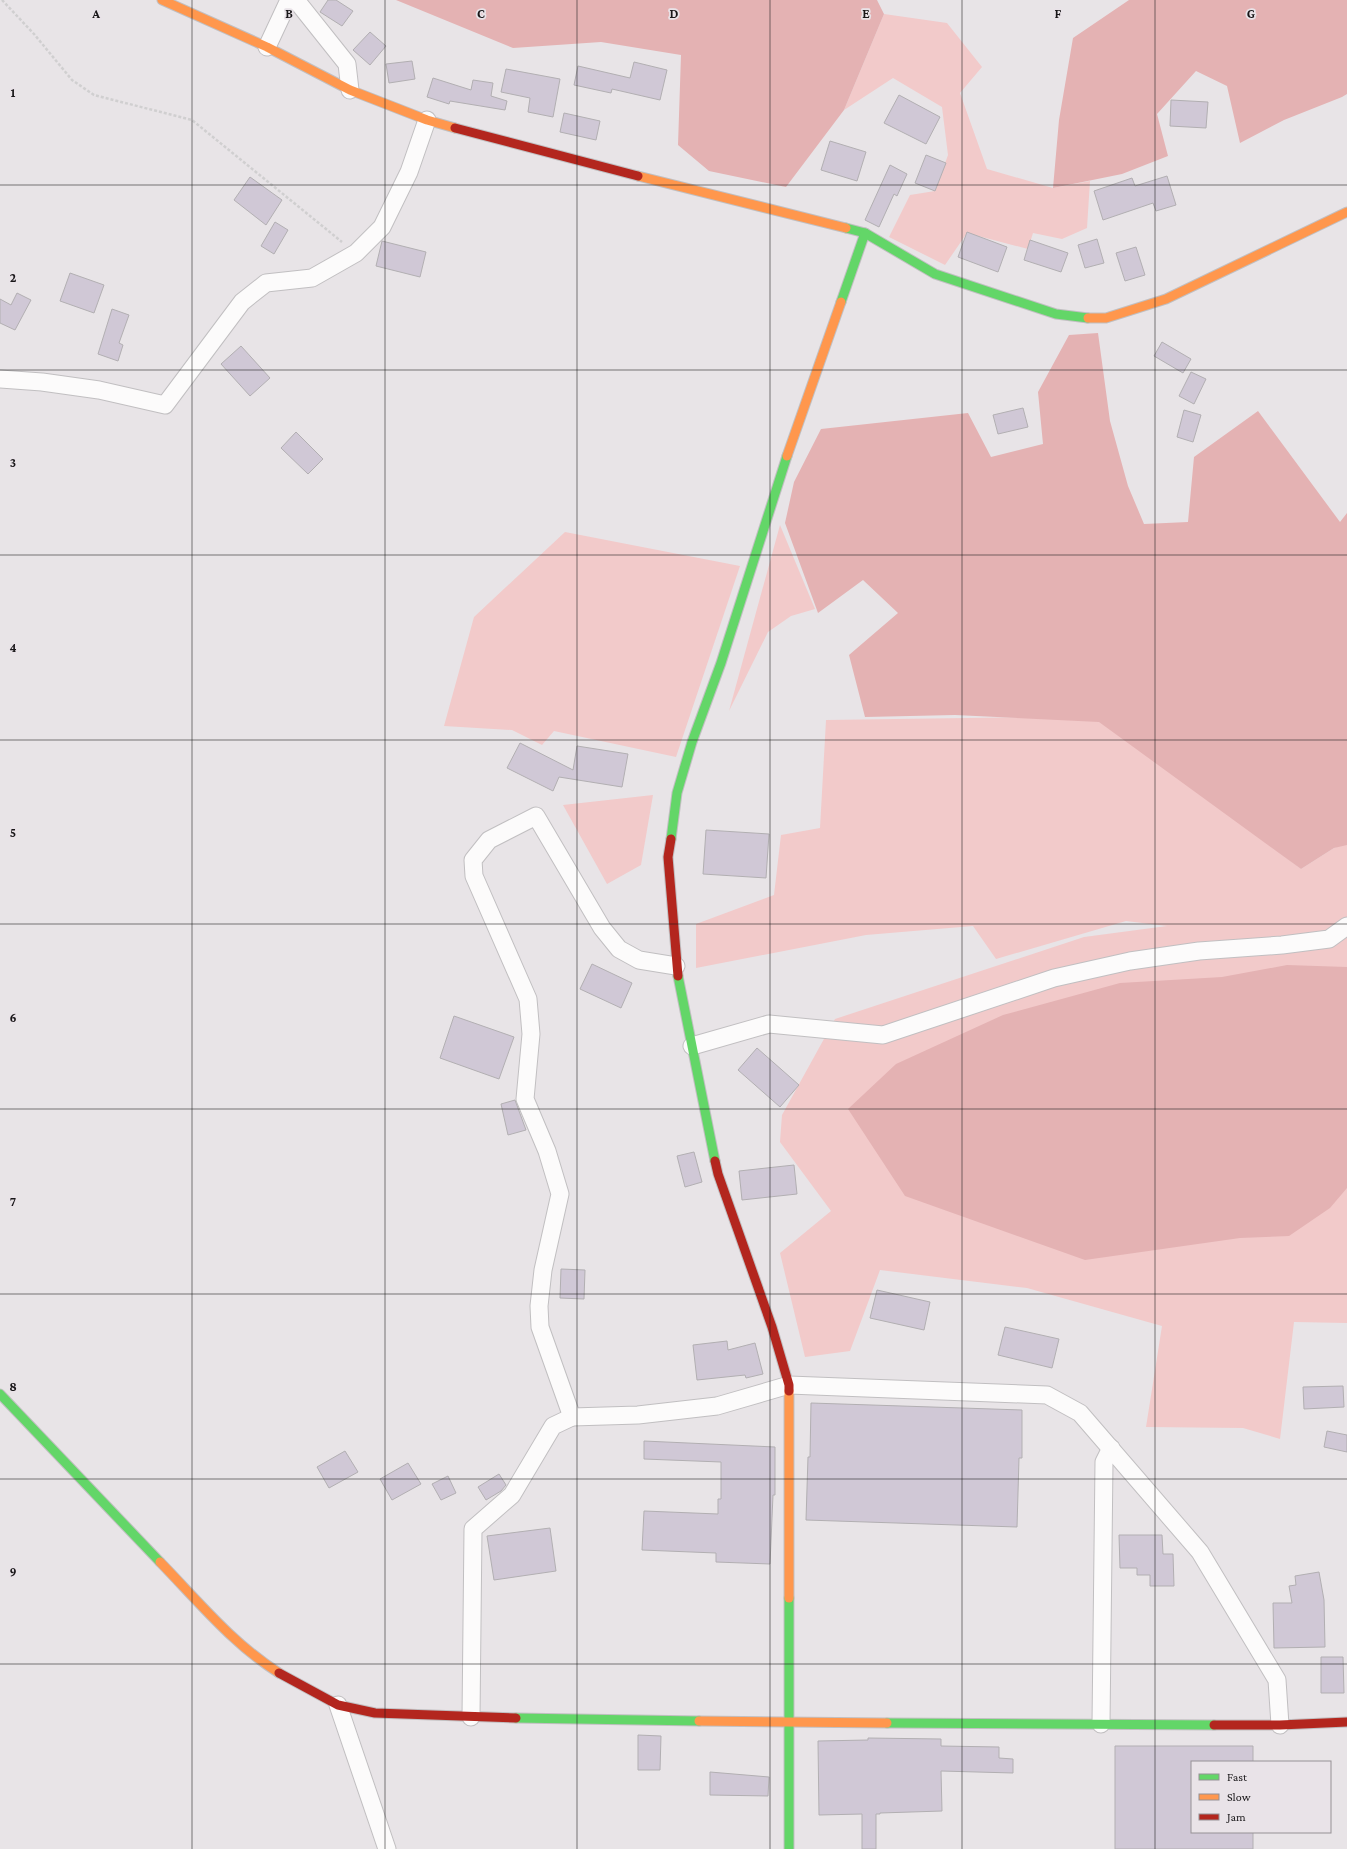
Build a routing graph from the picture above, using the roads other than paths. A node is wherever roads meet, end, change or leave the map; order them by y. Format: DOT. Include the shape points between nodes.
graph roads {
  1 [pos="162,0"];
  2 [pos="289,0"];
  3 [pos="296,0"];
  4 [pos="267,47"];
  5 [pos="350,90"];
  6 [pos="427,120"];
  7 [pos="1347,212"];
  8 [pos="865,232"];
  9 [pos="0,379"];
  10 [pos="1347,926"];
  11 [pos="676,966"];
  12 [pos="692,1046"];
  13 [pos="789,1385"];
  14 [pos="0,1394"];
  15 [pos="572,1417"];
  16 [pos="1111,1448"];
  17 [pos="338,1705"];
  18 [pos="471,1717"];
  19 [pos="790,1722"];
  20 [pos="1347,1722"];
  21 [pos="1101,1724"];
  22 [pos="1280,1725"];
  23 [pos="387,1849"];
  24 [pos="790,1849"];
  1 -- 4 [label="street"];
  2 -- 4 [label="street"];
  3 -- 5 [label="street" via="347,64"];
  4 -- 5 [label="street"];
  5 -- 6 [label="street"];
  6 -- 8 [label="street" via="524,147"];
  6 -- 9 [label="street" via="409,172 382,227 356,254 312,278 266,283 242,302 165,405 99,390"];
  7 -- 8 [label="street" via="1166,299 1106,318 1080,318 1056,314 935,274"];
  8 -- 11 [label="street" via="780,478 677,793 668,857"];
  10 -- 12 [label="street" via="1329,939 1199,951 1130,961 1054,978 883,1035 769,1024"];
  11 -- 12 [label="street"];
  11 -- 15 [label="street" via="639,960 619,949 602,928 536,816 489,840 473,860 474,876 528,999 531,1034 525,1099 547,1151 560,1194 543,1270 539,1306 540,1326"];
  12 -- 13 [label="street" via="718,1174 772,1327"];
  13 -- 15 [label="street" via="717,1406 638,1415"];
  13 -- 16 [label="street" via="1047,1395 1080,1413"];
  13 -- 19 [label="street"];
  14 -- 17 [label="street" via="232,1637 267,1665"];
  15 -- 18 [label="street" via="553,1426 512,1495 473,1529"];
  16 -- 21 [label="street" via="1104,1462"];
  16 -- 22 [label="street" via="1200,1552 1276,1680"];
  17 -- 18 [label="street" via="375,1713"];
  17 -- 23 [label="street"];
  18 -- 19 [label="street"];
  19 -- 21 [label="street"];
  19 -- 24 [label="street"];
  20 -- 22 [label="street"];
  21 -- 22 [label="street"];
}
